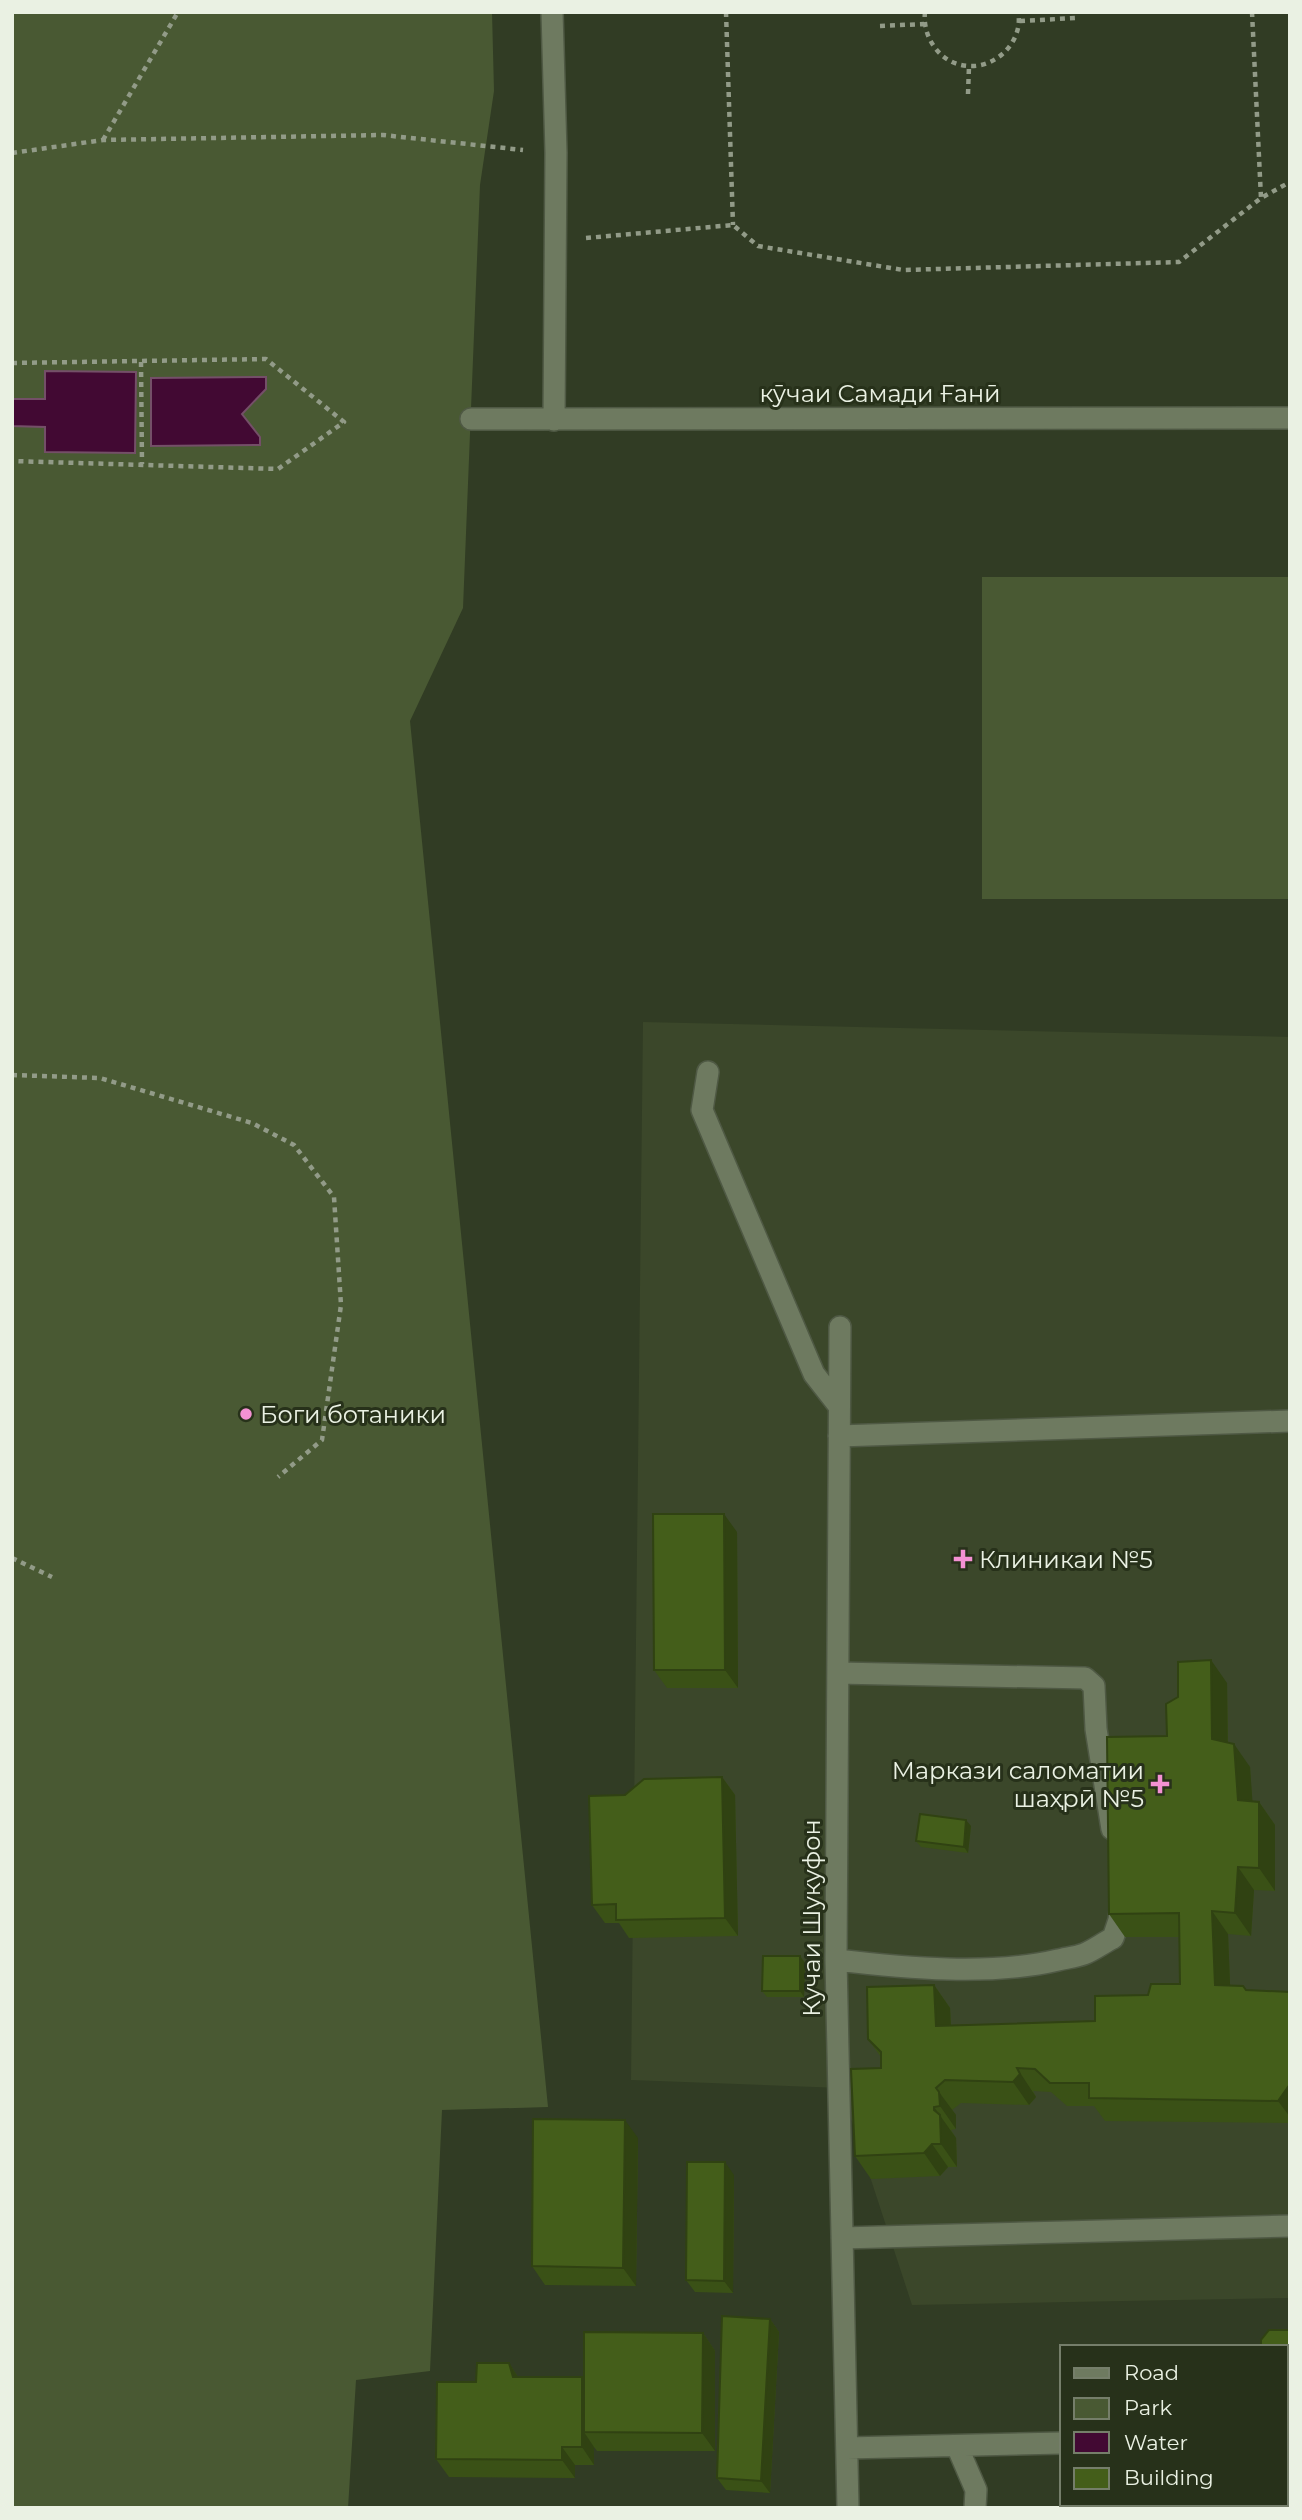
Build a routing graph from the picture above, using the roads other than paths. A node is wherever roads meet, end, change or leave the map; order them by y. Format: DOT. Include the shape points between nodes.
graph roads {
  1 [pos="552,12"];
  2 [pos="1290,418"];
  3 [pos="471,419"];
  4 [pos="554,420"];
  5 [pos="708,1072"];
  6 [pos="839,1327"];
  7 [pos="839,1406"];
  8 [pos="1290,1421"];
  9 [pos="839,1436"];
  10 [pos="838,1673"];
  11 [pos="1114,1844"];
  12 [pos="1121,1883"];
  13 [pos="836,1960"];
  14 [pos="1290,2226"];
  15 [pos="842,2238"];
  16 [pos="1060,2443"];
  17 [pos="957,2445"];
  18 [pos="847,2448"];
  19 [pos="848,2508"];
  20 [pos="975,2508"];
  1 -- 4 [label="street"];
  2 -- 4 [label="street, кӯчаи Самади Ғанӣ"];
  3 -- 4 [label="street, кӯчаи Самади Ғанӣ"];
  5 -- 7 [label="street" via="702,1111 814,1374"];
  6 -- 7 [label="street, Кучаи Шукуфон"];
  7 -- 9 [label="street, Кучаи Шукуфон"];
  8 -- 9 [label="street"];
  9 -- 10 [label="street, Кучаи Шукуфон"];
  10 -- 11 [label="street" via="1085,1678 1094,1686"];
  10 -- 13 [label="street, Кучаи Шукуфон"];
  12 -- 13 [label="street" via="1123,1896 1113,1938 1083,1955 1020,1967 891,1966"];
  13 -- 15 [label="street, Кучаи Шукуфон"];
  14 -- 15 [label="street"];
  15 -- 18 [label="street, Кучаи Шукуфон"];
  16 -- 17 [label="street"];
  17 -- 18 [label="street"];
  17 -- 20 [label="street" via="975,2490"];
  18 -- 19 [label="street, Кучаи Шукуфон"];
}
